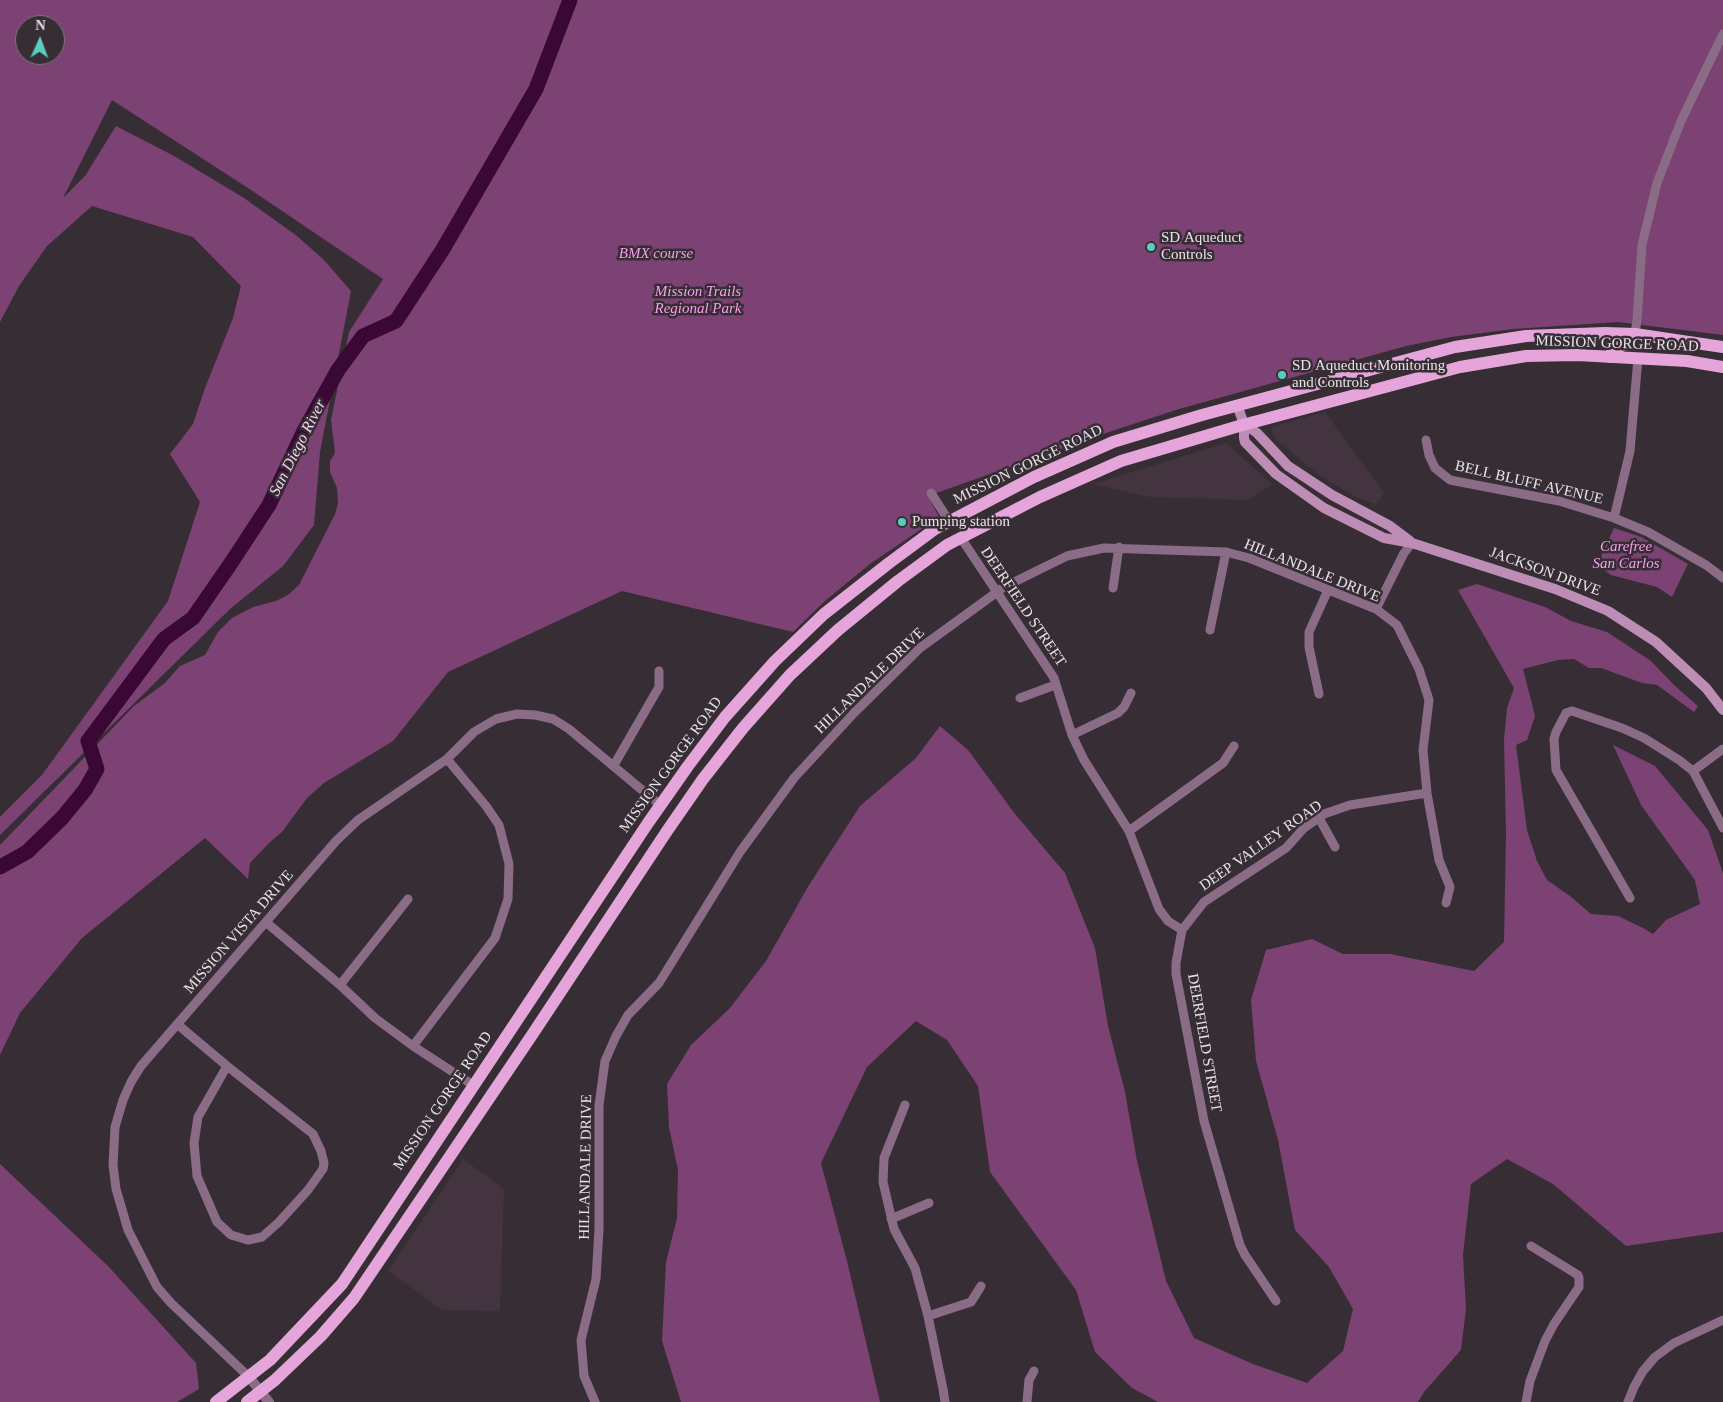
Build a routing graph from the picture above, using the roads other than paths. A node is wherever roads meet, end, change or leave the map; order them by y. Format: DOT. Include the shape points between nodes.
graph roads {
  1 [pos="1723,34"];
  2 [pos="1635,334"];
  3 [pos="1723,347"];
  4 [pos="1609,357"];
  5 [pos="1638,358"];
  6 [pos="1723,367"];
  7 [pos="1237,405"];
  8 [pos="1244,424"];
  9 [pos="1426,440"];
  10 [pos="931,493"];
  11 [pos="1614,518"];
  12 [pos="949,521"];
  13 [pos="961,538"];
  14 [pos="1412,543"];
  15 [pos="1119,547"];
  16 [pos="1226,552"];
  17 [pos="1723,578"];
  18 [pos="1113,588"];
  19 [pos="1328,590"];
  20 [pos="996,592"];
  21 [pos="1376,610"];
  22 [pos="1210,630"];
  23 [pos="659,671"];
  24 [pos="1055,685"];
  25 [pos="1131,693"];
  26 [pos="1319,694"];
  27 [pos="1020,698"];
  28 [pos="1723,710"];
  29 [pos="1072,735"];
  30 [pos="1234,746"];
  31 [pos="1723,749"];
  32 [pos="447,759"];
  33 [pos="614,765"];
  34 [pos="1693,771"];
  35 [pos="1427,793"];
  36 [pos="660,805"];
  37 [pos="1319,818"];
  38 [pos="1723,828"];
  39 [pos="1129,831"];
  40 [pos="1335,847"];
  41 [pos="1630,898"];
  42 [pos="408,899"];
  43 [pos="1446,903"];
  44 [pos="266,923"];
  45 [pos="1182,930"];
  46 [pos="340,985"];
  47 [pos="178,1024"];
  48 [pos="413,1046"];
  49 [pos="227,1066"];
  50 [pos="473,1085"];
  51 [pos="905,1105"];
  52 [pos="930,1203"];
  53 [pos="891,1219"];
  54 [pos="1532,1246"];
  55 [pos="981,1286"];
  56 [pos="1276,1301"];
  57 [pos="928,1316"];
  58 [pos="1723,1320"];
  59 [pos="1034,1371"];
  60 [pos="249,1377"];
  61 [pos="261,1391"];
  62 [pos="216,1402"];
  63 [pos="247,1402"];
  64 [pos="269,1402"];
  65 [pos="595,1402"];
  66 [pos="945,1402"];
  67 [pos="1027,1402"];
  68 [pos="1526,1402"];
  69 [pos="1628,1402"];
  1 -- 2 [label="street" via="1671,143 1657,183 1642,245"];
  2 -- 3 [label="main road, MISSION GORGE ROAD"];
  2 -- 4 [label="main road" via="1631,342 1614,349"];
  2 -- 7 [label="main road, MISSION GORGE ROAD" via="1526,336 1455,347"];
  4 -- 5 [label="main road, MISSION GORGE ROAD"];
  4 -- 8 [label="main road, MISSION GORGE ROAD" via="1526,356 1460,367"];
  5 -- 6 [label="main road, MISSION GORGE ROAD"];
  5 -- 11 [label="street" via="1630,451"];
  7 -- 8 [label="main road, JACKSON DRIVE"];
  7 -- 12 [label="main road, MISSION GORGE ROAD" via="1113,442 1034,477"];
  8 -- 13 [label="main road, MISSION GORGE ROAD" via="1121,461 1040,496"];
  8 -- 14 [label="main road, JACKSON DRIVE" via="1288,466 1332,495 1390,526"];
  8 -- 14 [label="main road, JACKSON DRIVE" via="1245,442 1276,474 1324,508 1384,538"];
  9 -- 11 [label="street, BELL BLUFF AVENUE" via="1435,468 1450,480 1559,501"];
  10 -- 12 [label="street"];
  11 -- 17 [label="street, BELL BLUFF AVENUE" via="1648,532"];
  12 -- 36 [label="main road, MISSION GORGE ROAD" via="888,563 824,614 775,661 724,717"];
  13 -- 20 [label="street, DEERFIELD STREET"];
  13 -- 61 [label="main road, MISSION GORGE ROAD" via="898,581 838,630 790,675 743,728 667,831 359,1291 321,1336"];
  14 -- 21 [label="street"];
  14 -- 28 [label="main road, JACKSON DRIVE" via="1555,589 1608,611 1656,642 1706,688"];
  15 -- 16 [label="street, HILLANDALE DRIVE"];
  15 -- 18 [label="street"];
  15 -- 20 [label="street, HILLANDALE DRIVE" via="1068,556"];
  16 -- 19 [label="street, HILLANDALE DRIVE"];
  16 -- 22 [label="street"];
  19 -- 21 [label="street, HILLANDALE DRIVE"];
  19 -- 26 [label="street" via="1309,632"];
  20 -- 24 [label="street, DEERFIELD STREET" via="1054,678"];
  20 -- 65 [label="street, HILLANDALE DRIVE" via="920,648 794,778 740,852 659,982 628,1015 616,1036 605,1062 598,1105 596,1279 581,1340 584,1376"];
  21 -- 35 [label="street, HILLANDALE DRIVE" via="1397,625 1419,669 1429,700 1423,750"];
  23 -- 33 [label="street" via="659,688"];
  24 -- 27 [label="street"];
  24 -- 29 [label="street, DEERFIELD STREET"];
  25 -- 29 [label="street" via="1118,713"];
  29 -- 39 [label="street, DEERFIELD STREET"];
  30 -- 39 [label="street" via="1223,763"];
  31 -- 34 [label="street"];
  32 -- 33 [label="street, MISSION VISTA DRIVE" via="474,732 496,719 535,714 553,719 569,729"];
  32 -- 44 [label="street, MISSION VISTA DRIVE" via="358,820"];
  32 -- 48 [label="street" via="499,825 509,864 508,899 495,938"];
  33 -- 36 [label="street, MISSION VISTA DRIVE"];
  34 -- 38 [label="street"];
  34 -- 41 [label="street" via="1644,738 1572,711 1566,713 1556,732 1556,770"];
  35 -- 37 [label="street, DEEP VALLEY ROAD" via="1350,805"];
  35 -- 43 [label="street, HILLANDALE DRIVE" via="1439,860 1450,887"];
  36 -- 50 [label="main road, MISSION GORGE ROAD"];
  37 -- 40 [label="street"];
  37 -- 45 [label="street, DEEP VALLEY ROAD" via="1304,828 1286,848 1204,902"];
  39 -- 45 [label="street, DEERFIELD STREET" via="1159,909 1168,921"];
  42 -- 46 [label="street"];
  44 -- 46 [label="street"];
  44 -- 47 [label="street, MISSION VISTA DRIVE"];
  45 -- 56 [label="street, DEERFIELD STREET" via="1176,974 1204,1121 1240,1245"];
  46 -- 48 [label="street" via="375,1018"];
  47 -- 49 [label="street"];
  47 -- 60 [label="street, MISSION VISTA DRIVE" via="142,1066 123,1100 115,1127 113,1165 116,1189 128,1230 157,1287"];
  48 -- 50 [label="street"];
  49 -- 49 [label="street" via="198,1117 194,1142 197,1176 217,1222 231,1235 248,1240 262,1237 279,1222 308,1190 324,1163 313,1134"];
  50 -- 60 [label="main road, MISSION GORGE ROAD" via="342,1284 270,1360"];
  51 -- 53 [label="street" via="884,1158 883,1182"];
  52 -- 53 [label="street"];
  53 -- 57 [label="street" via="915,1268"];
  54 -- 68 [label="street" via="1578,1275 1579,1287 1545,1341"];
  55 -- 57 [label="street" via="972,1302"];
  57 -- 66 [label="street"];
  58 -- 69 [label="street" via="1674,1343 1655,1357 1643,1371"];
  59 -- 67 [label="street" via="1029,1380"];
  60 -- 61 [label="street"];
  60 -- 62 [label="main road, MISSION GORGE ROAD"];
  61 -- 63 [label="main road, MISSION GORGE ROAD"];
  61 -- 64 [label="street"];
}
